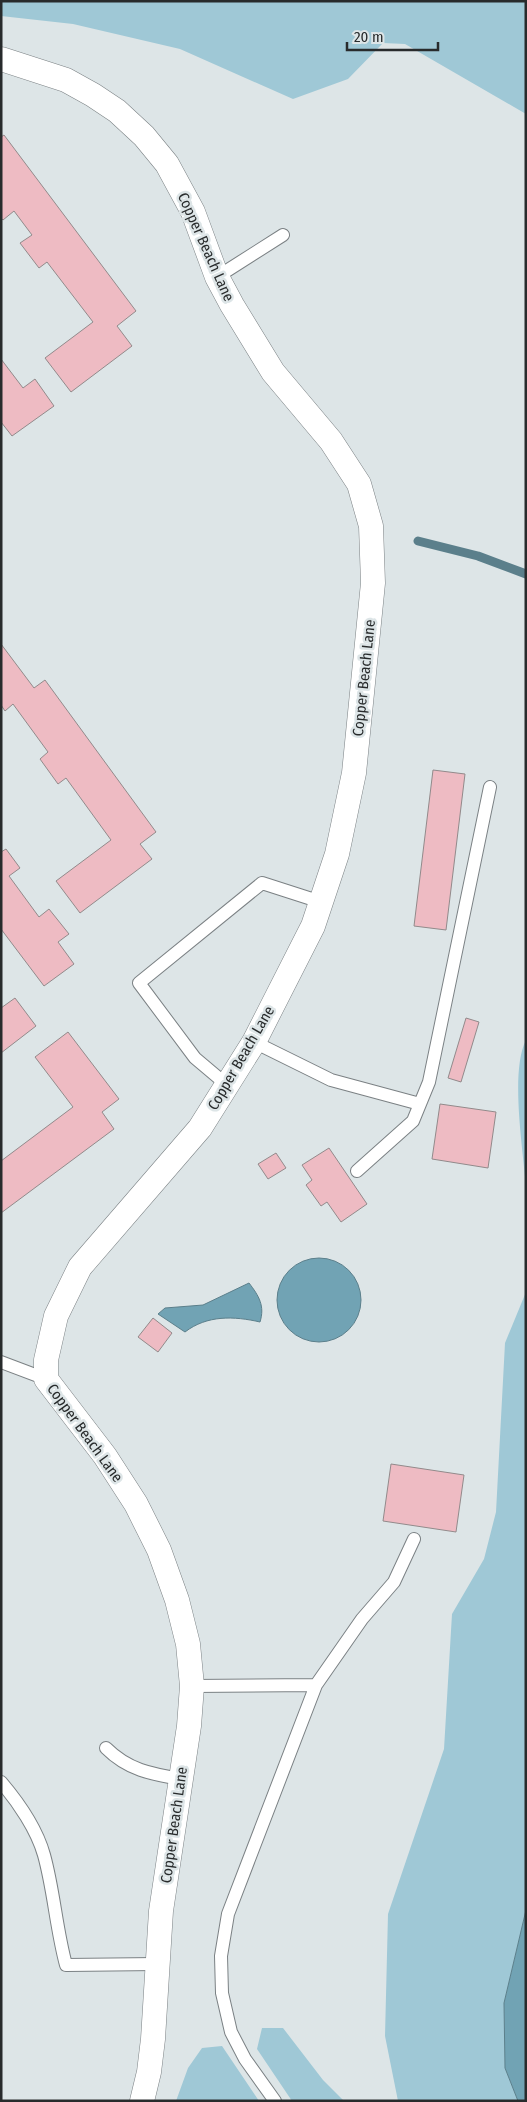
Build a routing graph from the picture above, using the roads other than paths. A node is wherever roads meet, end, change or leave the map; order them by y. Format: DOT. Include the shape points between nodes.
graph roads {
  1 [pos="1,59"];
  2 [pos="283,235"];
  3 [pos="217,277"];
  4 [pos="490,787"];
  5 [pos="321,902"];
  6 [pos="254,1042"];
  7 [pos="227,1085"];
  8 [pos="420,1104"];
  9 [pos="357,1171"];
  10 [pos="1,1362"];
  11 [pos="46,1379"];
  12 [pos="414,1539"];
  13 [pos="316,1685"];
  14 [pos="192,1686"];
  15 [pos="106,1748"];
  16 [pos="181,1779"];
  17 [pos="1,1782"];
  18 [pos="157,1964"];
  19 [pos="142,2101"];
  20 [pos="275,2101"];
  1 -- 3 [label="street, Copper Beach Lane" via="66,80 117,111 144,136 167,164 193,212"];
  2 -- 3 [label="lane"];
  3 -- 5 [label="street, Copper Beach Lane" via="273,372 331,441 359,484 371,526 373,583 354,773 337,854"];
  4 -- 8 [label="lane" via="429,1082"];
  5 -- 6 [label="street, Copper Beach Lane" via="313,926"];
  5 -- 7 [label="lane" via="262,883 139,983 195,1058"];
  6 -- 7 [label="street, Copper Beach Lane"];
  6 -- 8 [label="lane" via="331,1080"];
  7 -- 11 [label="street, Copper Beach Lane" via="200,1128 80,1267 56,1316 46,1360"];
  8 -- 9 [label="lane" via="412,1121"];
  10 -- 11 [label="lane"];
  11 -- 14 [label="street, Copper Beach Lane" via="105,1456 136,1504 159,1550 188,1644"];
  12 -- 13 [label="lane" via="394,1582 362,1619"];
  13 -- 14 [label="lane"];
  13 -- 20 [label="lane" via="228,1914 221,1956 222,1993 231,2032"];
  14 -- 16 [label="street, Copper Beach Lane"];
  15 -- 16 [label="lane" via="118,1761 141,1772"];
  16 -- 18 [label="street, Copper Beach Lane" via="161,1911"];
  17 -- 18 [label="lane" via="18,1803 44,1854 57,1933 66,1965"];
  18 -- 19 [label="street, Copper Beach Lane" via="153,2039"];
}
